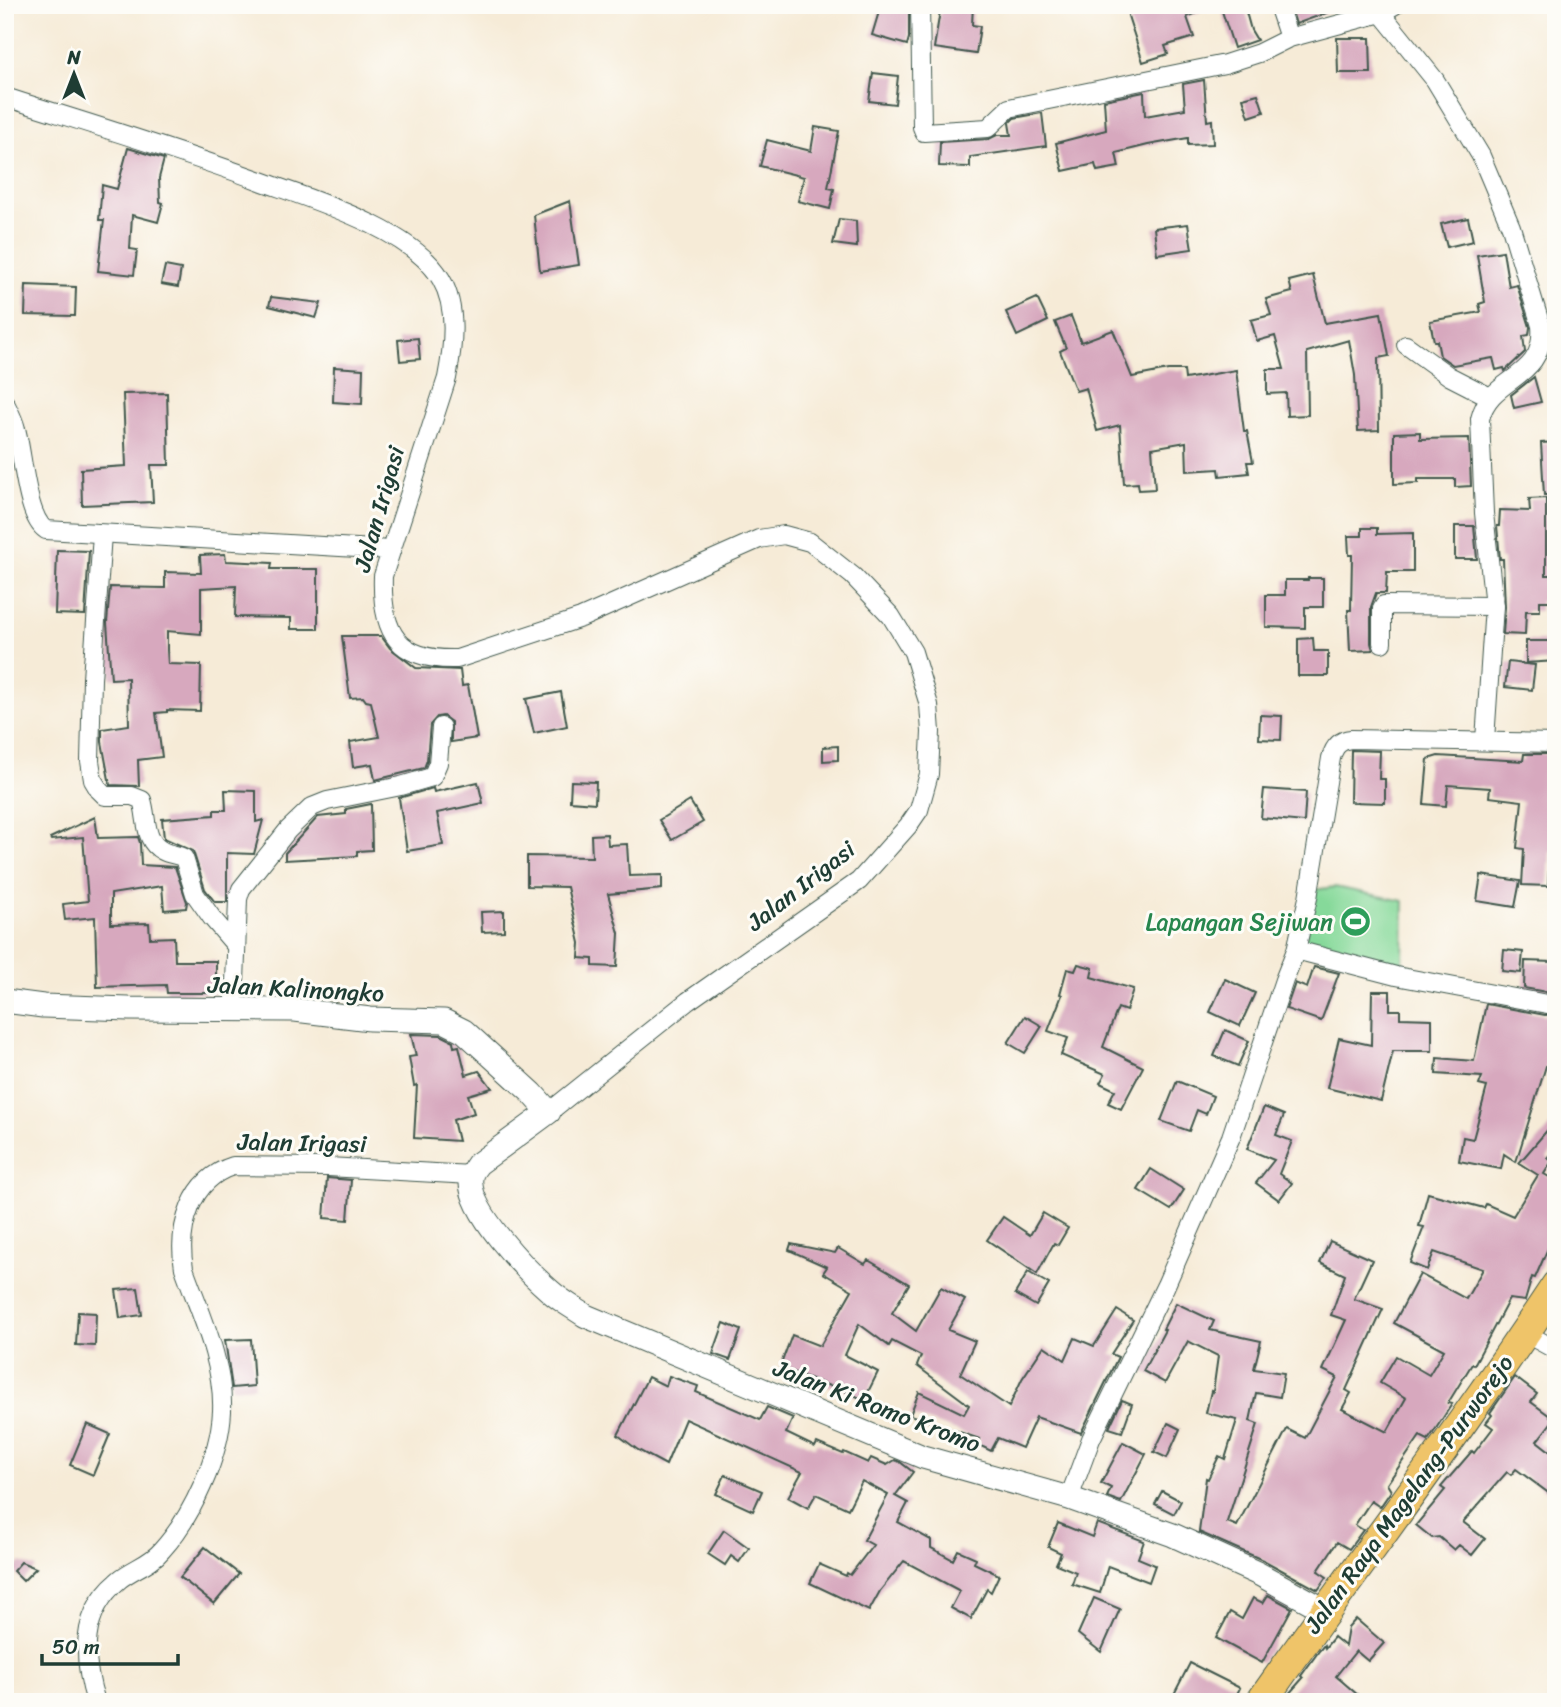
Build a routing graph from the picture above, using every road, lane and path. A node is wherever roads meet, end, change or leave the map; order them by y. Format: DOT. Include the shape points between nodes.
graph roads {
  1 [pos="920,5"];
  2 [pos="1278,5"];
  3 [pos="1388,9"];
  4 [pos="1289,38"];
  5 [pos="5,97"];
  6 [pos="1406,345"];
  7 [pos="1489,397"];
  8 [pos="5,403"];
  9 [pos="102,534"];
  10 [pos="391,550"];
  11 [pos="1494,606"];
  12 [pos="1382,643"];
  13 [pos="440,727"];
  14 [pos="1485,740"];
  15 [pos="1556,743"];
  16 [pos="236,946"];
  17 [pos="1296,950"];
  18 [pos="1556,998"];
  19 [pos="5,1001"];
  20 [pos="234,1010"];
  21 [pos="549,1112"];
  22 [pos="471,1175"];
  23 [pos="1556,1286"];
  24 [pos="1525,1333"];
  25 [pos="1556,1350"];
  26 [pos="1069,1498"];
  27 [pos="1325,1610"];
  28 [pos="96,1702"];
  29 [pos="1261,1702"];
  1 -- 4 [label="street" via="924,132 988,128 1009,108 1225,64"];
  2 -- 4 [label="street"];
  3 -- 4 [label="street"];
  3 -- 7 [label="street" via="1481,156 1511,227 1539,314 1542,341 1538,356 1527,370"];
  5 -- 10 [label="street, Jalan Irigasi" via="166,146 352,214 420,256 441,278 451,311 447,378"];
  6 -- 7 [label="street"];
  7 -- 11 [label="street" via="1479,429"];
  8 -- 9 [label="street" via="16,428 39,524 50,531"];
  9 -- 10 [label="street"];
  9 -- 16 [label="street" via="89,761 93,780 105,796 142,800 147,833 164,852 184,858 195,894"];
  10 -- 21 [label="street, Jalan Irigasi" via="383,576 391,629 411,653 437,660 457,659 581,618 759,538 784,535 810,542 853,576 891,617 912,652 929,705 931,758 919,810 859,881 688,1002"];
  11 -- 12 [label="street" via="1384,605"];
  11 -- 14 [label="street"];
  13 -- 16 [label="street" via="438,763 429,779 327,800 298,818 239,893"];
  14 -- 15 [label="street"];
  14 -- 17 [label="street" via="1351,739 1337,745"];
  16 -- 20 [label="street"];
  17 -- 18 [label="street" via="1447,987 1547,1004"];
  17 -- 26 [label="street" via="1231,1137 1091,1439"];
  19 -- 20 [label="street, Jalan Kalinongko" via="43,1006"];
  20 -- 21 [label="street, Jalan Kalinongko" via="444,1021 464,1031"];
  21 -- 22 [label="street, Jalan Irigasi" via="478,1164"];
  22 -- 26 [label="street, Jalan Ki Romo Kromo" via="476,1202 511,1252 552,1293 586,1316 923,1457"];
  22 -- 28 [label="street, Jalan Irigasi" via="233,1166 203,1183 183,1228 181,1254 215,1355 222,1411 218,1437 200,1490 162,1551 120,1579 94,1612 87,1652"];
  23 -- 24 [label="main road, Jalan Raya Magelang-Purworejo"];
  24 -- 25 [label="street"];
  24 -- 27 [label="main road, Jalan Raya Magelang-Purworejo"];
  26 -- 27 [label="street, Jalan Ki Romo Kromo" via="1173,1535"];
  27 -- 29 [label="main road, Jalan Raya Magelang-Purworejo"];
}
